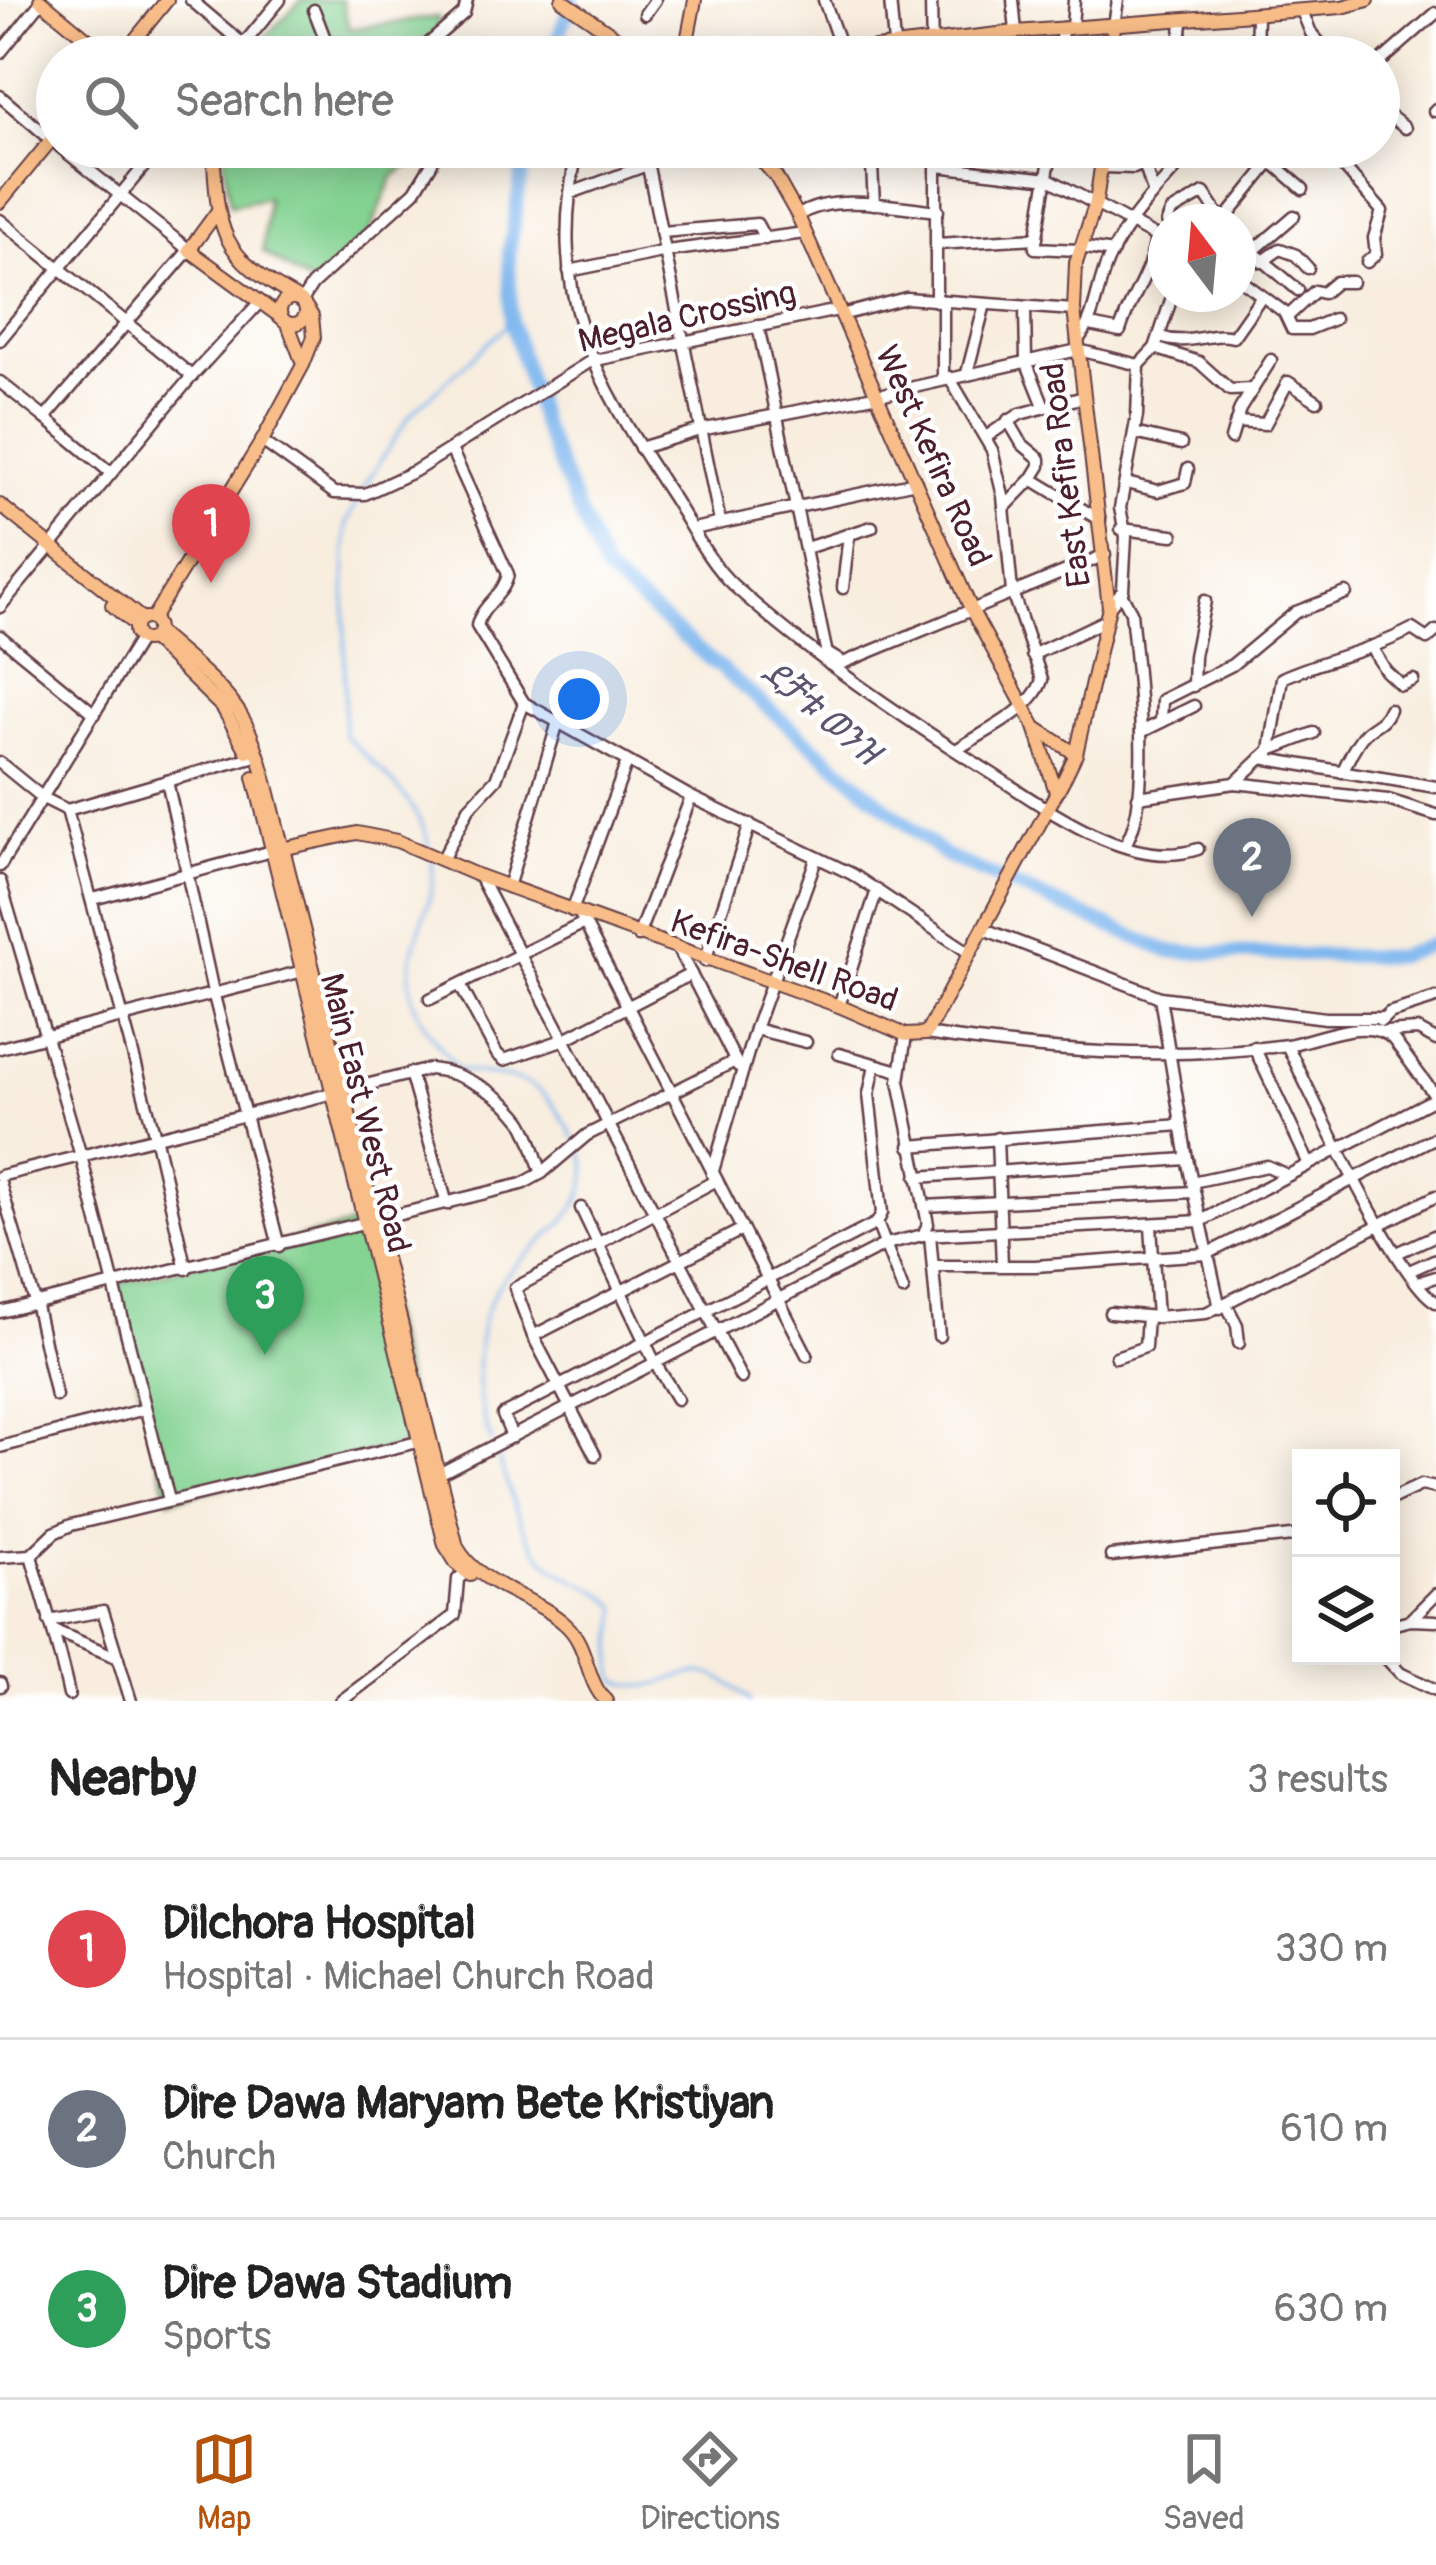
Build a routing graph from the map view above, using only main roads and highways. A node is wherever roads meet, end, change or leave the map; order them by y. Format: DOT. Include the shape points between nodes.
graph roads {
  1 [pos="167,0"];
  2 [pos="562,0"];
  3 [pos="695,0"];
  4 [pos="1367,0"];
  5 [pos="41,1"];
  6 [pos="1287,7"];
  7 [pos="1114,25"];
  8 [pos="84,36"];
  9 [pos="138,36"];
  10 [pos="620,36"];
  11 [pos="688,36"];
  12 [pos="974,36"];
  13 [pos="1113,36"];
  14 [pos="36,163"];
  15 [pos="214,168"];
  16 [pos="768,168"];
  17 [pos="1102,168"];
  18 [pos="0,202"];
  19 [pos="217,212"];
  20 [pos="301,302"];
  21 [pos="285,321"];
  22 [pos="303,365"];
  23 [pos="0,508"];
  24 [pos="146,629"];
  25 [pos="1035,727"];
  26 [pos="1076,754"];
  27 [pos="1057,793"];
  28 [pos="278,850"];
  29 [pos="606,1701"];
  1 -- 9 [label="main road"];
  2 -- 10 [label="main road"];
  3 -- 11 [label="main road"];
  4 -- 6 [label="main road"];
  5 -- 8 [label="main road"];
  6 -- 7 [label="main road"];
  7 -- 12 [label="main road"];
  7 -- 13 [label="main road"];
  14 -- 18 [label="main road"];
  15 -- 19 [label="main road"];
  16 -- 25 [label="main road, West Kefira Road" via="798,216 972,611"];
  17 -- 26 [label="main road, East Kefira Road" via="1080,248 1074,310 1108,614"];
  19 -- 20 [label="main road" via="235,255"];
  19 -- 21 [label="main road" via="189,250"];
  20 -- 21 [label="main road" via="283,303"];
  20 -- 21 [label="main road" via="302,322"];
  20 -- 22 [label="main road" via="314,337"];
  21 -- 22 [label="main road"];
  22 -- 24 [label="main road"];
  23 -- 24 [label="main road, Main East West Road"];
  24 -- 28 [label="main road, Main East West Road" via="238,730"];
  25 -- 26 [label="main road"];
  25 -- 27 [label="main road, West Kefira Road"];
  26 -- 27 [label="main road, East Kefira Road"];
  27 -- 28 [label="main road, Kefira-Shell Road" via="926,1034 906,1035 370,833"];
  28 -- 29 [label="main road, Main East West Road" via="448,1551 569,1628"];
}
